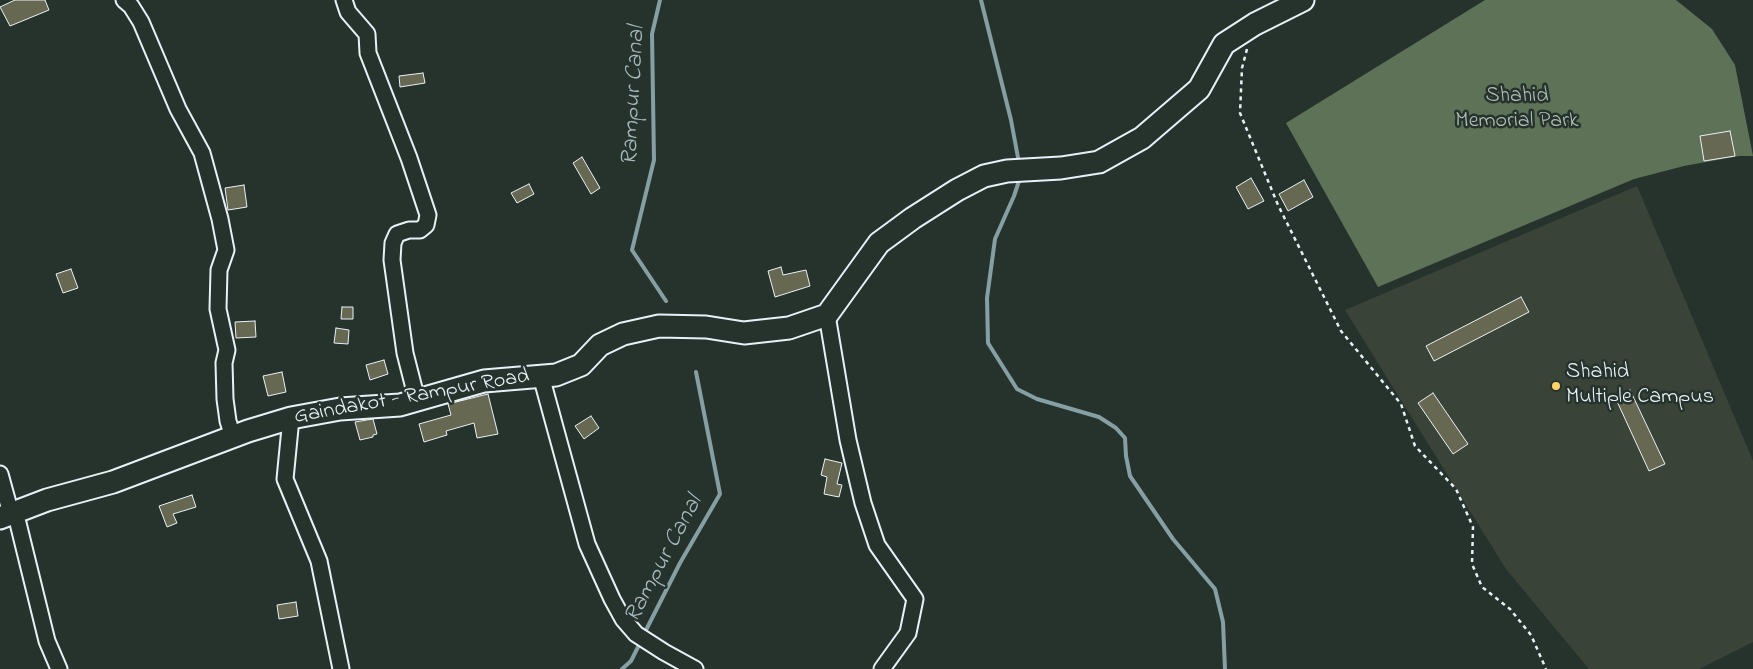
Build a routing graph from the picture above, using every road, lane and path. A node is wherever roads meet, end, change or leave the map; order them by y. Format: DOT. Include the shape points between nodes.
graph roads {
  1 [pos="124,0"];
  2 [pos="344,0"];
  3 [pos="1303,0"];
  4 [pos="1255,24"];
  5 [pos="827,315"];
  6 [pos="541,376"];
  7 [pos="417,400"];
  8 [pos="291,418"];
  9 [pos="233,437"];
  10 [pos="0,474"];
  11 [pos="7,516"];
  12 [pos="59,669"];
  13 [pos="341,669"];
  14 [pos="695,669"];
  15 [pos="882,669"];
  16 [pos="1546,669"];
  1 -- 9 [label="street" via="141,22 178,109 202,153 220,219 226,250 219,270 218,309 227,350 225,399"];
  2 -- 7 [label="street" via="348,12 366,34 368,53 410,158 428,215 420,230 397,234 393,243 392,260 404,344"];
  3 -- 4 [label="main road"];
  4 -- 5 [label="main road" via="1224,44 1199,90 1142,138 1099,162 984,176 913,218 879,244"];
  4 -- 16 [label="path" via="1242,68 1240,113 1278,205 1341,331 1400,404 1416,446 1456,490 1473,527 1472,564 1482,588 1510,609 1531,635"];
  5 -- 6 [label="main road, Gaindakot - Rampur Road" via="789,328 744,333 706,327 659,326 623,334 600,345 582,365 556,375"];
  5 -- 15 [label="street" via="848,440 876,545 915,599 908,633"];
  6 -- 7 [label="main road, Gaindakot - Rampur Road" via="484,381"];
  6 -- 14 [label="street" via="588,544 612,599 636,634"];
  7 -- 8 [label="main road, Gaindakot - Rampur Road" via="400,405 340,409"];
  8 -- 9 [label="main road, Gaindakot - Rampur Road"];
  8 -- 13 [label="street" via="285,479 318,561"];
  9 -- 11 [label="main road, Gaindakot - Rampur Road" via="112,482 47,500"];
  10 -- 11 [label="street" via="8,503"];
  11 -- 12 [label="street" via="28,560 47,641"];
}
